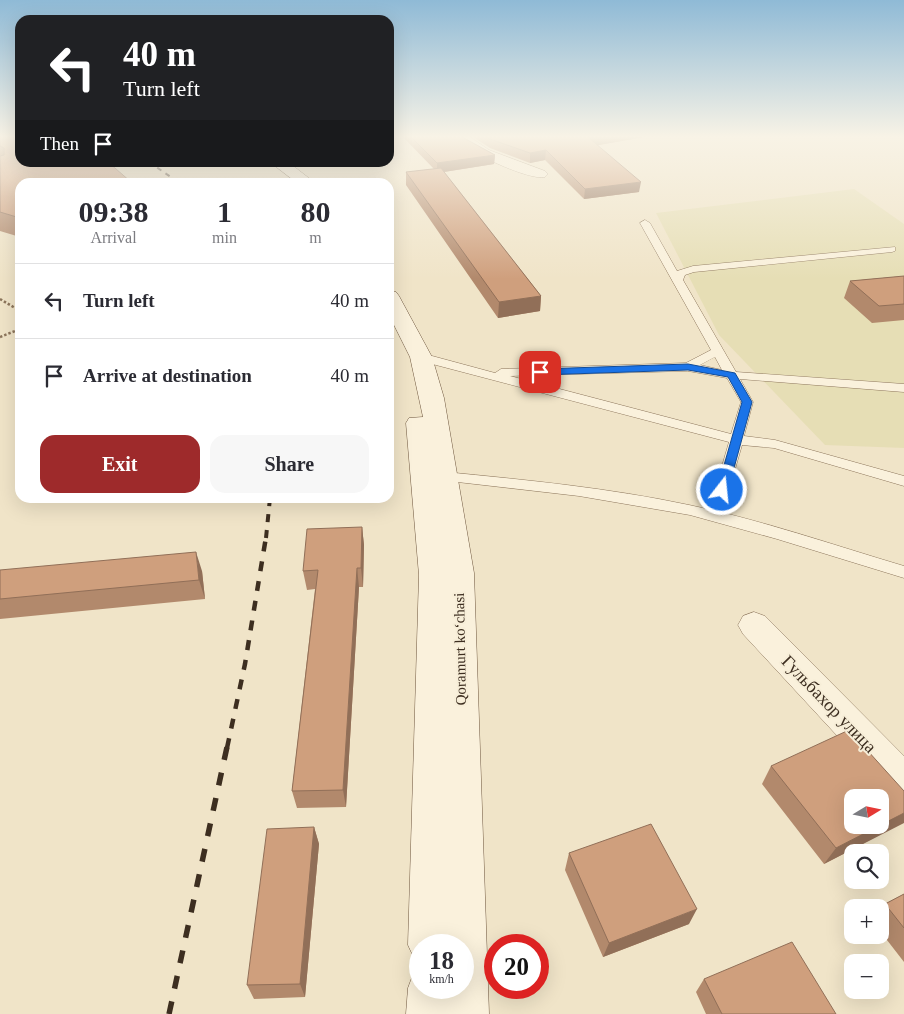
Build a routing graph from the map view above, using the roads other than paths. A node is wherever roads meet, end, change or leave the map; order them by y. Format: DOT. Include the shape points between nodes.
graph roads {
  1 [pos="646,223"];
  2 [pos="892,249"];
  3 [pos="678,280"];
  4 [pos="394,306"];
  5 [pos="394,335"];
  6 [pos="718,351"];
  7 [pos="420,357"];
  8 [pos="688,367"];
  9 [pos="485,374"];
  10 [pos="732,375"];
  11 [pos="904,388"];
  12 [pos="737,440"];
  13 [pos="445,478"];
  14 [pos="904,481"];
  15 [pos="722,490"];
  16 [pos="904,572"];
  17 [pos="754,625"];
  18 [pos="904,782"];
  19 [pos="430,934"];
  20 [pos="430,999"];
  21 [pos="429,1014"];
  22 [pos="466,1014"];
  1 -- 3 [label="lane"];
  2 -- 3 [label="lane" via="693,269 681,273"];
  3 -- 6 [label="lane"];
  4 -- 7 [label="main road, Qoramurt koʻchasi"];
  5 -- 19 [label="main road, Qoramurt koʻchasi" via="404,357 414,399 434,575"];
  6 -- 8 [label="lane"];
  6 -- 10 [label="lane"];
  7 -- 9 [label="lane"];
  7 -- 13 [label="main road, Qoramurt koʻchasi" via="432,398"];
  8 -- 9 [label="lane"];
  8 -- 10 [label="lane"];
  9 -- 12 [label="lane"];
  10 -- 11 [label="lane"];
  10 -- 12 [label="lane" via="747,402"];
  12 -- 14 [label="lane" via="775,444"];
  12 -- 15 [label="lane"];
  13 -- 16 [label="lane" via="542,486 661,504 730,520"];
  13 -- 22 [label="main road, Qoramurt koʻchasi" via="459,573"];
  17 -- 18 [label="main road, Гульбахор улица"];
  20 -- 21 [label="main road"];
}
